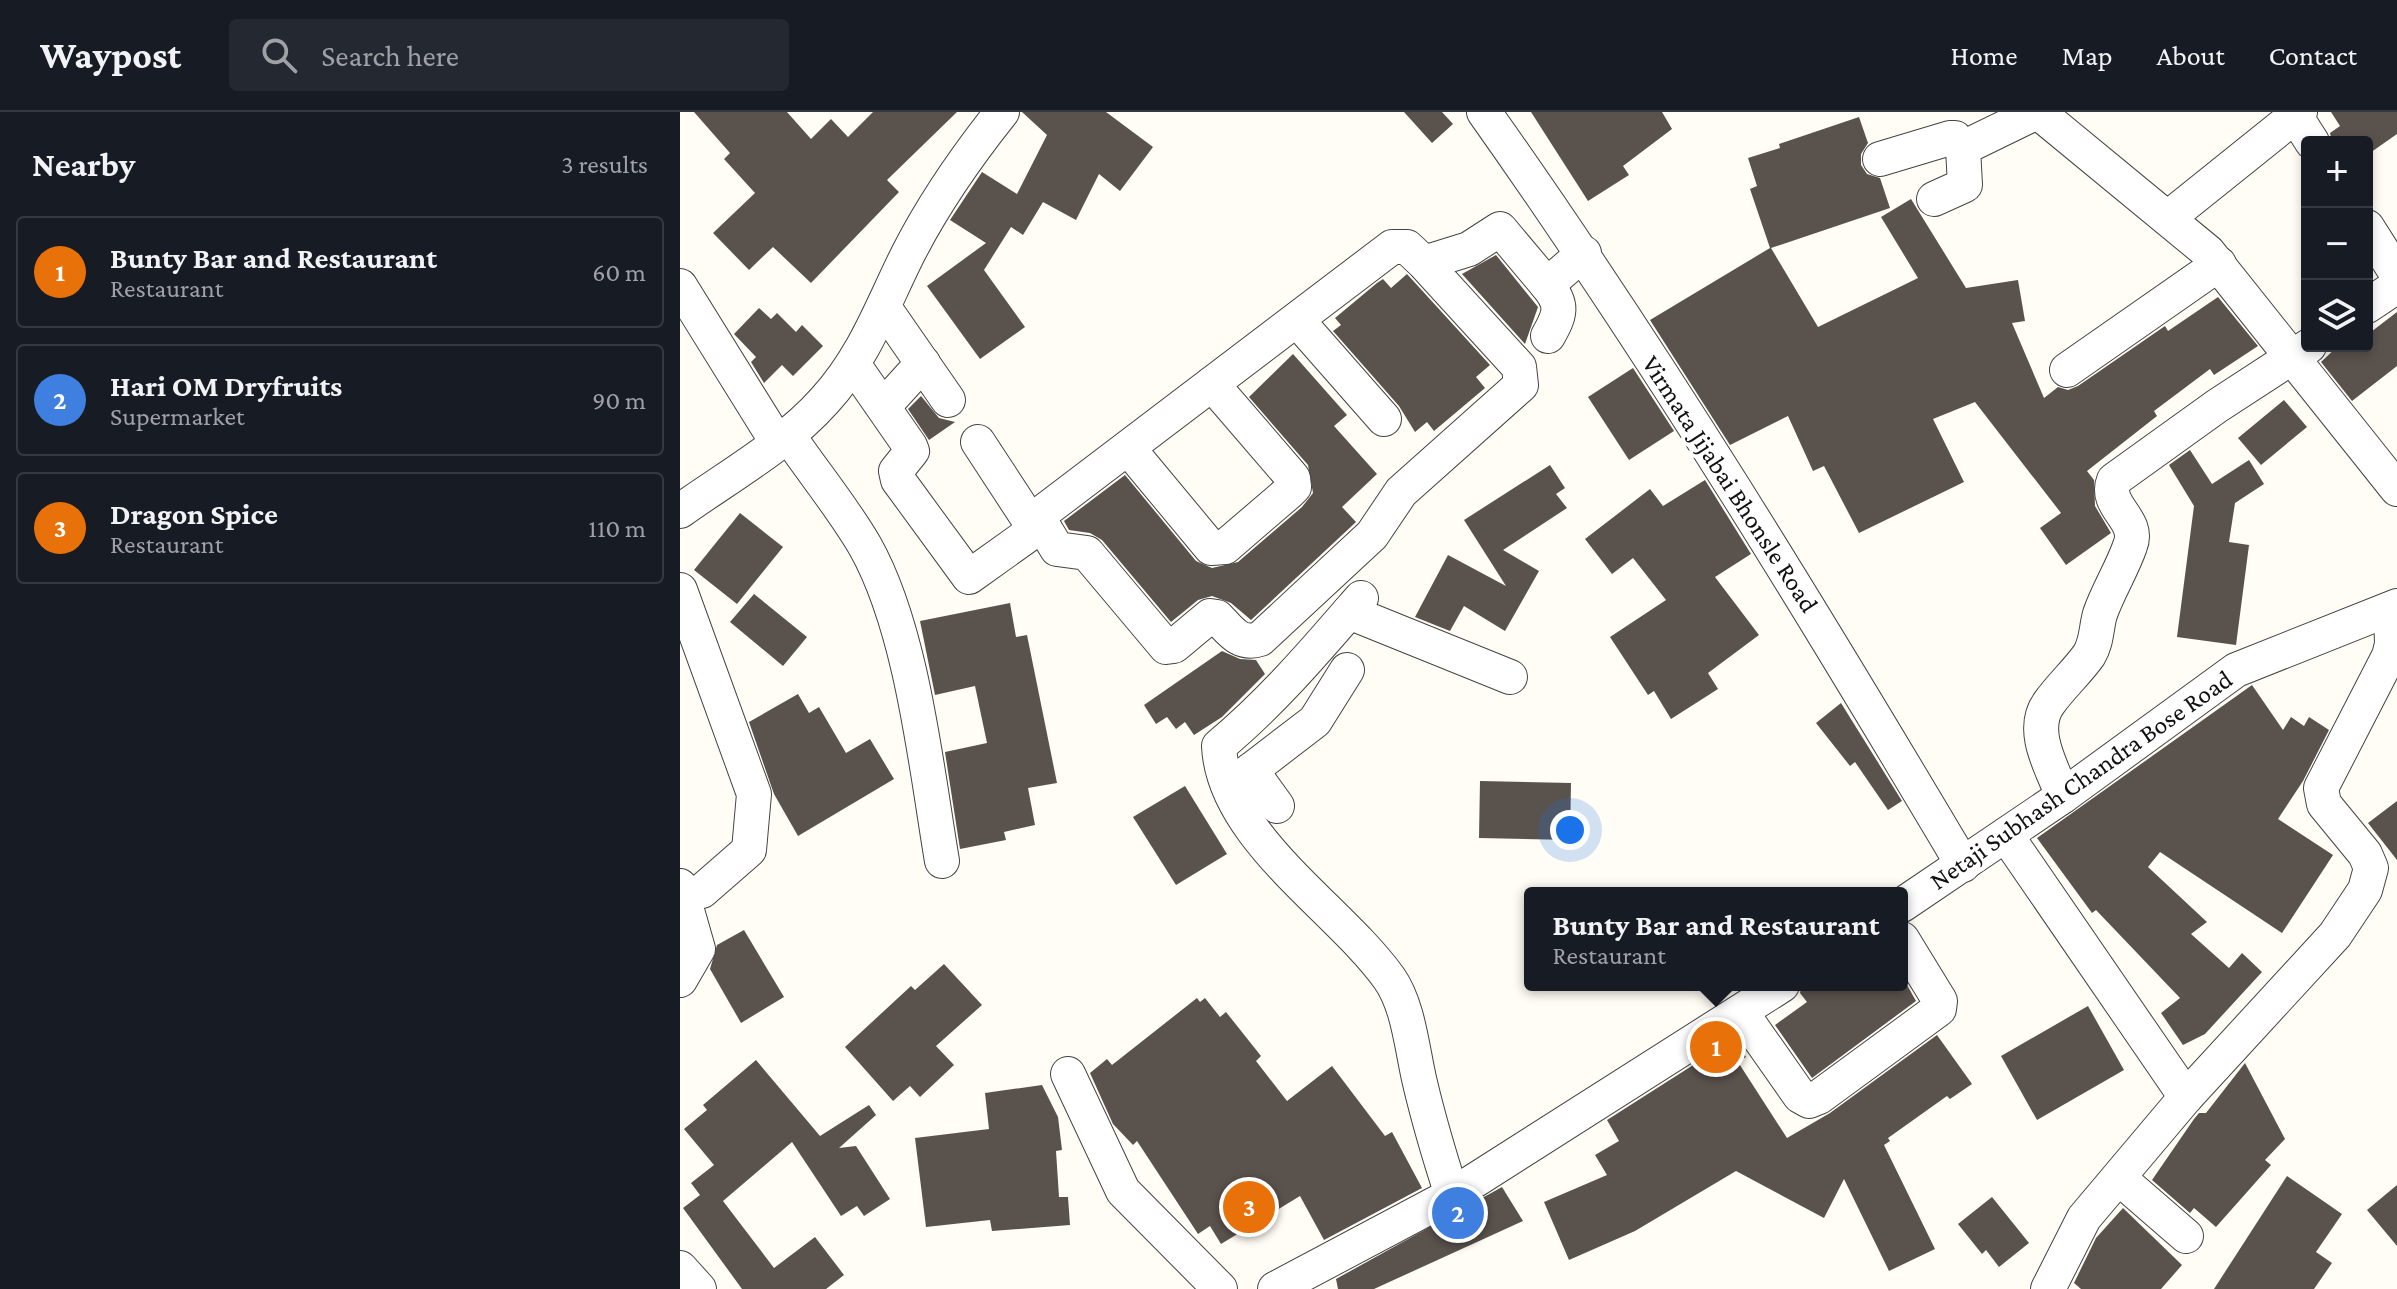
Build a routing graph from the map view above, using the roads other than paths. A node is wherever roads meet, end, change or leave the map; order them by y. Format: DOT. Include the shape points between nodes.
graph roads {
  1 [pos="1002,112"];
  2 [pos="1484,112"];
  3 [pos="2037,112"];
  4 [pos="2303,124"];
  5 [pos="1963,148"];
  6 [pos="1880,159"];
  7 [pos="1543,196"];
  8 [pos="1934,199"];
  9 [pos="2168,218"];
  10 [pos="1500,229"];
  11 [pos="2373,236"];
  12 [pos="1584,253"];
  13 [pos="1424,263"];
  14 [pos="2219,264"];
  15 [pos="2397,274"];
  16 [pos="1547,285"];
  17 [pos="680,286"];
  18 [pos="2397,286"];
  19 [pos="2373,302"];
  20 [pos="885,309"];
  21 [pos="1297,320"];
  22 [pos="1548,336"];
  23 [pos="2300,352"];
  24 [pos="923,363"];
  25 [pos="853,364"];
  26 [pos="2067,370"];
  27 [pos="1212,384"];
  28 [pos="892,397"];
  29 [pos="948,400"];
  30 [pos="1384,419"];
  31 [pos="782,438"];
  32 [pos="978,442"];
  33 [pos="1128,448"];
  34 [pos="2397,489"];
  35 [pos="680,511"];
  36 [pos="680,590"];
  37 [pos="2394,608"];
  38 [pos="1347,670"];
  39 [pos="1510,677"];
  40 [pos="1240,778"];
  41 [pos="2063,796"];
  42 [pos="1277,806"];
  43 [pos="2006,835"];
  44 [pos="942,861"];
  45 [pos="1963,865"];
  46 [pos="691,889"];
  47 [pos="1908,901"];
  48 [pos="1908,949"];
  49 [pos="680,980"];
  50 [pos="1773,991"];
  51 [pos="1741,1012"];
  52 [pos="1068,1074"];
  53 [pos="2186,1097"];
  54 [pos="2119,1178"];
  55 [pos="1452,1195"];
  56 [pos="2186,1236"];
  57 [pos="680,1268"];
  58 [pos="699,1289"];
  59 [pos="1220,1289"];
  60 [pos="1275,1289"];
  61 [pos="2048,1289"];
  1 -- 20 [label="street" via="940,196"];
  2 -- 7 [label="street, Virmata Jijabai Bhonsle Road"];
  3 -- 5 [label="street"];
  3 -- 9 [label="street"];
  4 -- 9 [label="street"];
  5 -- 6 [label="street" via="1950,138"];
  5 -- 8 [label="street" via="1965,185"];
  7 -- 10 [label="street"];
  7 -- 12 [label="street, Virmata Jijabai Bhonsle Road"];
  9 -- 14 [label="street"];
  10 -- 13 [label="street" via="1469,249"];
  10 -- 16 [label="street"];
  11 -- 15 [label="street"];
  12 -- 16 [label="street"];
  12 -- 45 [label="street, Virmata Jijabai Bhonsle Road" via="1770,542"];
  13 -- 21 [label="street" via="1407,247 1392,247"];
  13 -- 33 [label="street" via="1519,367 1521,385 1401,492 1372,535 1260,639 1244,641 1210,616 1166,647 1087,553 1057,549 1044,532 1039,519 1043,512"];
  14 -- 23 [label="street"];
  14 -- 26 [label="street"];
  16 -- 22 [label="street" via="1559,298 1560,314"];
  17 -- 31 [label="street"];
  18 -- 19 [label="street"];
  20 -- 24 [label="street"];
  20 -- 25 [label="street"];
  21 -- 27 [label="street"];
  21 -- 30 [label="street"];
  23 -- 34 [label="street"];
  23 -- 41 [label="street" via="2114,480 2110,491 2131,526 2132,543 2100,615 2090,654 2047,705 2041,722 2043,743"];
  24 -- 28 [label="street"];
  24 -- 29 [label="street"];
  25 -- 31 [label="street" via="824,401"];
  25 -- 32 [label="street" via="912,451 896,471 898,480 969,577 1032,532"];
  27 -- 33 [label="street"];
  27 -- 33 [label="street" via="1293,478 1294,487 1225,547 1211,548"];
  31 -- 35 [label="street"];
  31 -- 44 [label="street" via="864,546 885,588 918,713"];
  36 -- 46 [label="street" via="754,794 749,850"];
  37 -- 41 [label="street, Netaji Subhash Chandra Bose Road" via="2236,670"];
  37 -- 53 [label="street" via="2389,656 2321,788 2324,804 2365,854 2371,868 2365,890 2335,935"];
  38 -- 40 [label="street" via="1315,721"];
  39 -- 40 [label="street" via="1355,605 1254,717 1219,746 1220,768"];
  40 -- 42 [label="street"];
  40 -- 55 [label="street" via="1263,844 1390,980"];
  41 -- 43 [label="street, Netaji Subhash Chandra Bose Road"];
  43 -- 45 [label="street, Netaji Subhash Chandra Bose Road"];
  43 -- 53 [label="street"];
  45 -- 47 [label="street, Netaji Subhash Chandra Bose Road"];
  46 -- 49 [label="street" via="698,949"];
  48 -- 51 [label="street" via="1940,1001 1939,1009 1809,1101 1800,1096"];
  50 -- 51 [label="street"];
  51 -- 55 [label="street"];
  52 -- 59 [label="street" via="1123,1191"];
  53 -- 54 [label="street"];
  54 -- 56 [label="street"];
  54 -- 61 [label="street" via="2084,1218"];
  55 -- 60 [label="street"];
  57 -- 58 [label="street"];
}
